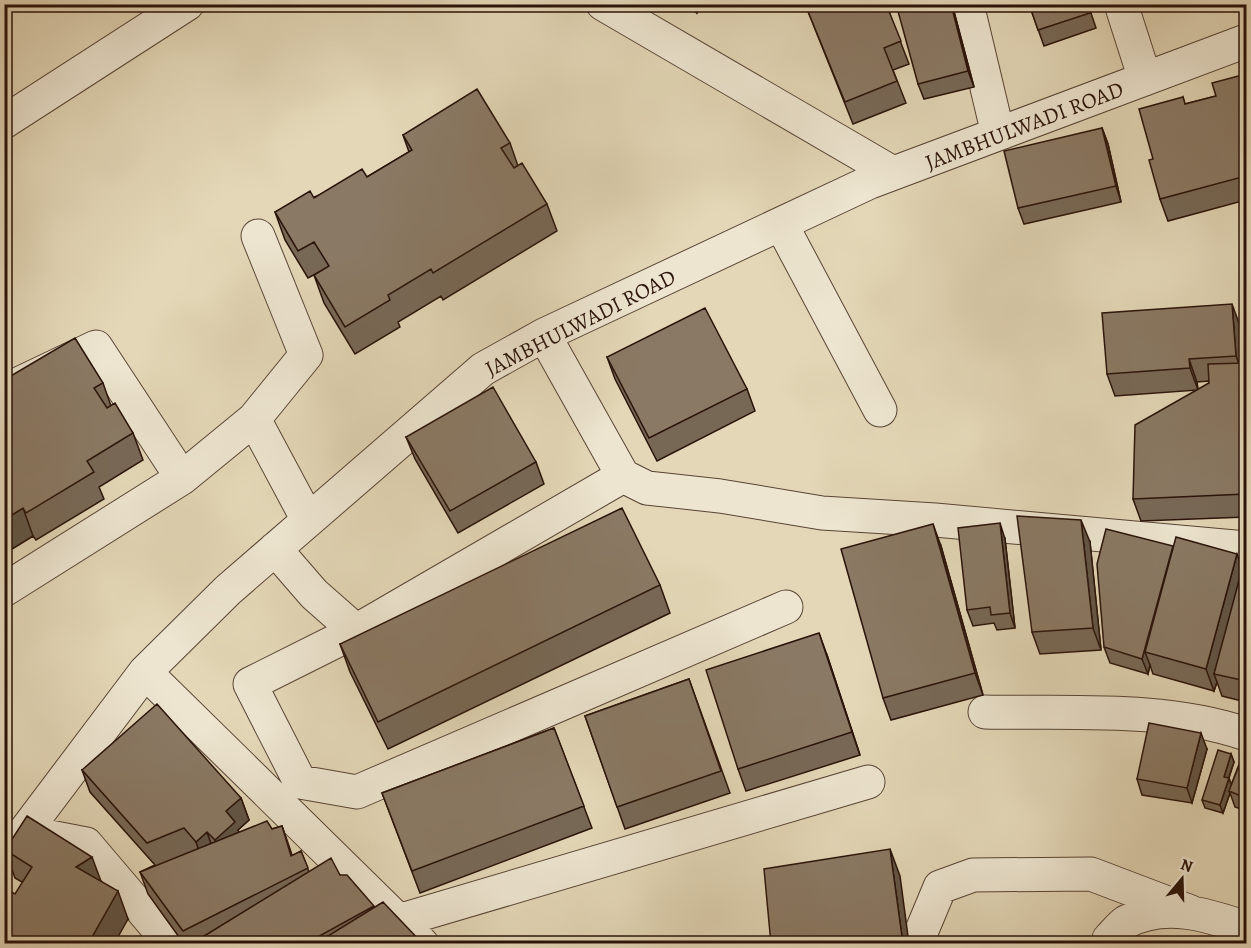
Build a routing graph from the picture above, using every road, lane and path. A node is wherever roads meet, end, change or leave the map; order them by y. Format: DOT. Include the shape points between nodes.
graph roads {
  1 [pos="187,4"];
  2 [pos="603,4"];
  3 [pos="966,4"];
  4 [pos="1120,4"];
  5 [pos="1246,41"];
  6 [pos="1145,79"];
  7 [pos="4,122"];
  8 [pos="998,134"];
  9 [pos="893,174"];
  10 [pos="781,224"];
  11 [pos="258,236"];
  12 [pos="544,335"];
  13 [pos="4,391"];
  14 [pos="880,410"];
  15 [pos="254,419"];
  16 [pos="623,476"];
  17 [pos="182,478"];
  18 [pos="308,520"];
  19 [pos="1246,548"];
  20 [pos="275,549"];
  21 [pos="4,590"];
  22 [pos="786,608"];
  23 [pos="356,631"];
  24 [pos="145,672"];
  25 [pos="985,712"];
  26 [pos="1246,734"];
  27 [pos="867,782"];
  28 [pos="24,832"];
  29 [pos="4,859"];
  30 [pos="1191,912"];
  31 [pos="398,921"];
  32 [pos="1246,928"];
  33 [pos="169,943"];
  34 [pos="422,944"];
  35 [pos="922,944"];
  36 [pos="1109,944"];
  1 -- 7 [label="street"];
  2 -- 9 [label="street"];
  3 -- 8 [label="street"];
  4 -- 6 [label="street"];
  5 -- 6 [label="street, JAMBHULWADI ROAD"];
  6 -- 8 [label="street, JAMBHULWADI ROAD"];
  8 -- 9 [label="street, JAMBHULWADI ROAD"];
  9 -- 10 [label="street, JAMBHULWADI ROAD"];
  10 -- 12 [label="street, JAMBHULWADI ROAD"];
  10 -- 14 [label="street"];
  11 -- 15 [label="street" via="306,355"];
  12 -- 16 [label="street"];
  12 -- 18 [label="street, JAMBHULWADI ROAD" via="483,369"];
  13 -- 17 [label="street" via="96,347"];
  15 -- 17 [label="street"];
  15 -- 18 [label="street"];
  16 -- 19 [label="street" via="647,488 720,495 822,513"];
  16 -- 23 [label="street"];
  17 -- 21 [label="street"];
  18 -- 20 [label="street, JAMBHULWADI ROAD"];
  20 -- 23 [label="street" via="314,594"];
  20 -- 24 [label="street, JAMBHULWADI ROAD"];
  22 -- 23 [label="street" via="357,792 300,782 250,684"];
  24 -- 28 [label="street, JAMBHULWADI ROAD"];
  24 -- 31 [label="street"];
  25 -- 26 [label="street" via="1149,715 1226,727"];
  27 -- 31 [label="street"];
  28 -- 29 [label="street, JAMBHULWADI ROAD"];
  28 -- 33 [label="street" via="86,844"];
  30 -- 32 [label="street"];
  30 -- 35 [label="street" via="1091,874 973,875 940,887 920,935"];
  30 -- 36 [label="street" via="1163,911 1126,922 1109,939"];
  31 -- 34 [label="street"];
}
